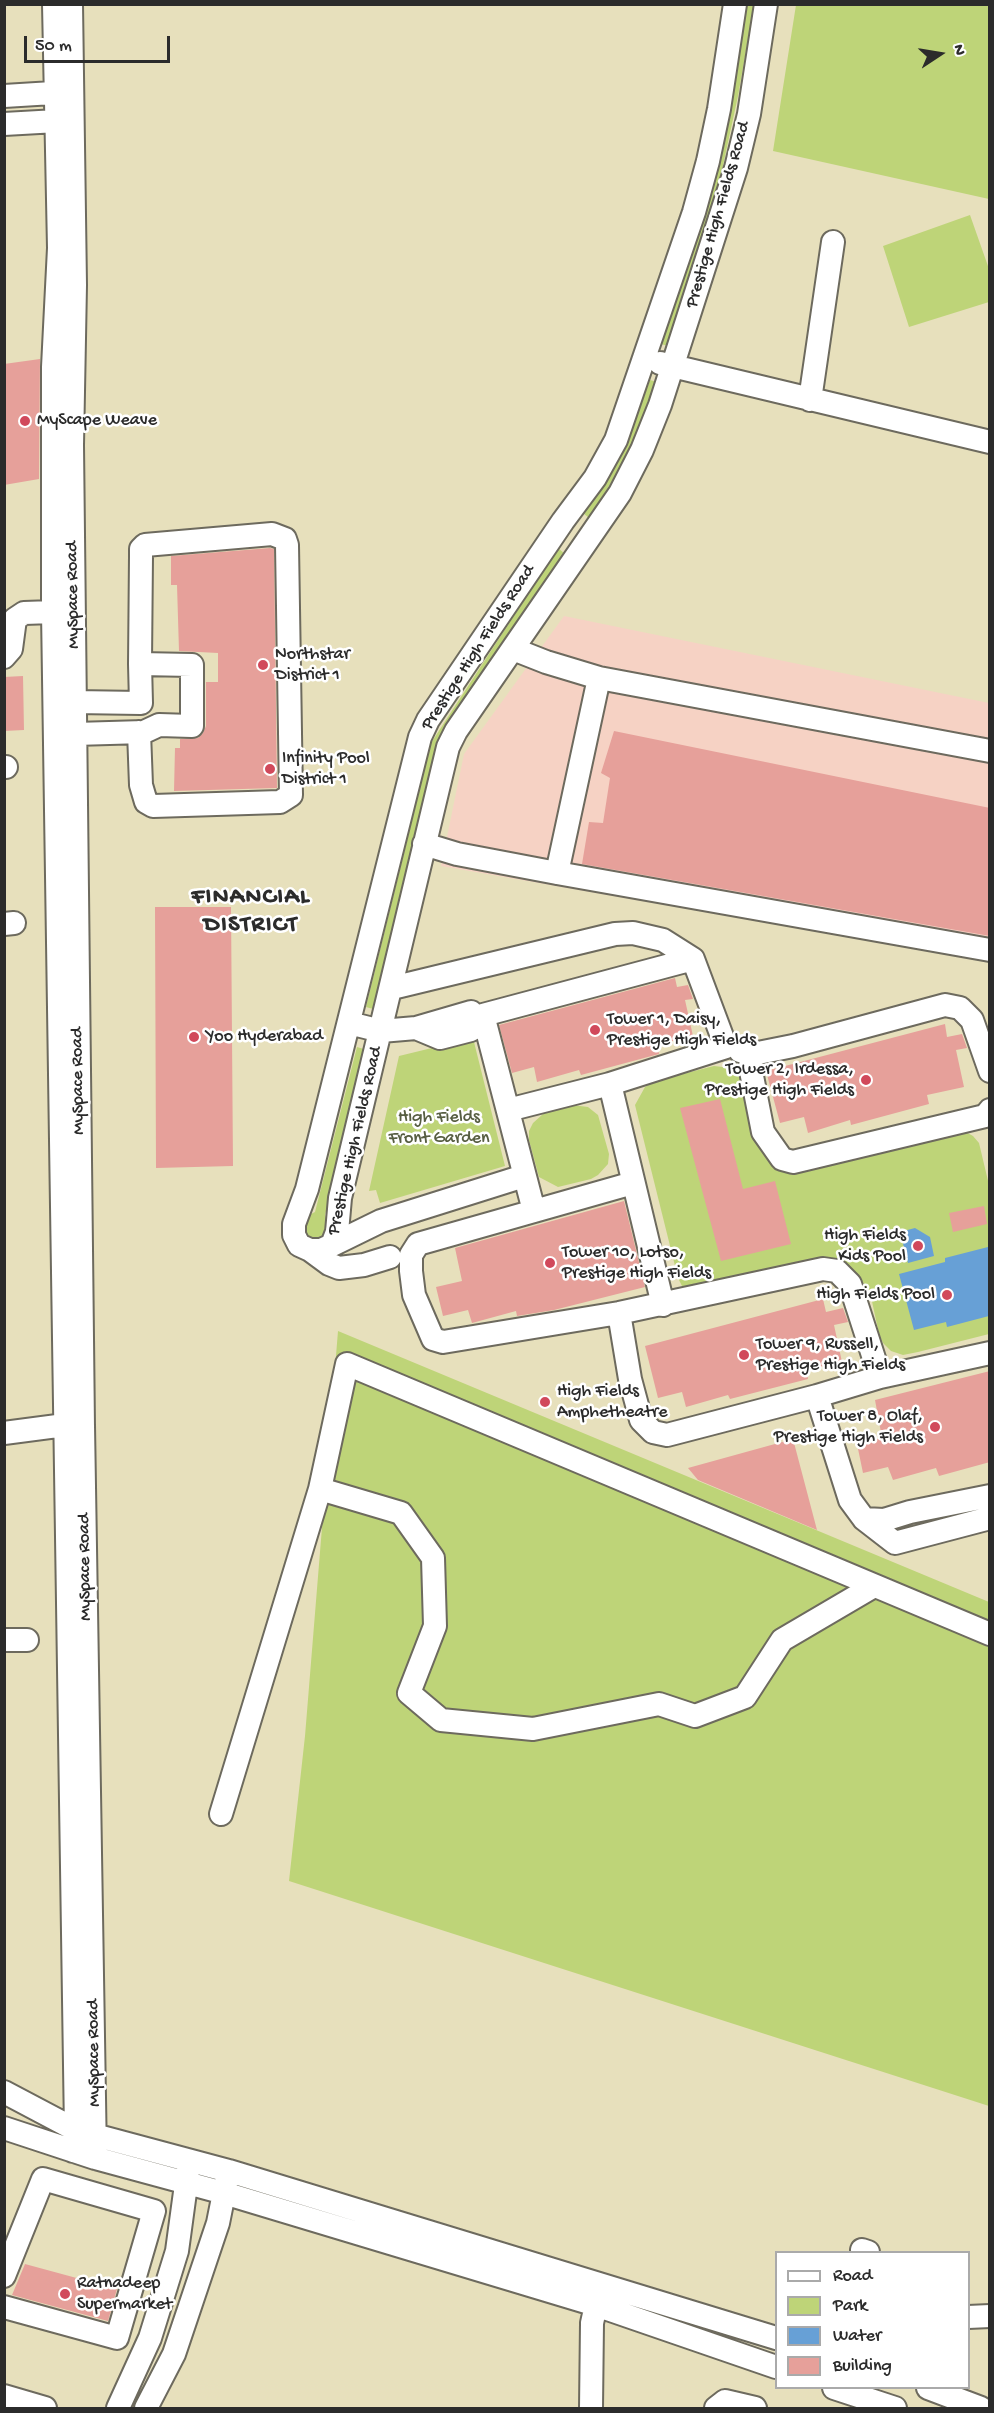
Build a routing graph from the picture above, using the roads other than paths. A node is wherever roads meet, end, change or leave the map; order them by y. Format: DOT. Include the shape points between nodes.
graph roads {
  1 [pos="54,4"];
  2 [pos="71,4"];
  3 [pos="735,4"];
  4 [pos="766,4"];
  5 [pos="64,92"];
  6 [pos="4,96"];
  7 [pos="57,121"];
  8 [pos="4,124"];
  9 [pos="833,242"];
  10 [pos="644,358"];
  11 [pos="672,368"];
  12 [pos="810,400"];
  13 [pos="990,442"];
  14 [pos="563,521"];
  15 [pos="588,540"];
  16 [pos="53,612"];
  17 [pos="513,649"];
  18 [pos="64,656"];
  19 [pos="4,657"];
  20 [pos="140,664"];
  21 [pos="599,678"];
  22 [pos="75,702"];
  23 [pos="139,732"];
  24 [pos="75,734"];
  25 [pos="990,752"];
  26 [pos="424,844"];
  27 [pos="557,873"];
  28 [pos="990,950"];
  29 [pos="693,959"];
  30 [pos="392,988"];
  31 [pos="471,1021"];
  32 [pos="349,1023"];
  33 [pos="381,1031"];
  34 [pos="726,1047"];
  35 [pos="753,1054"];
  36 [pos="990,1071"];
  37 [pos="610,1084"];
  38 [pos="508,1110"];
  39 [pos="988,1119"];
  40 [pos="524,1176"];
  41 [pos="633,1183"];
  42 [pos="534,1211"];
  43 [pos="332,1245"];
  44 [pos="310,1250"];
  45 [pos="390,1257"];
  46 [pos="663,1305"];
  47 [pos="619,1313"];
  48 [pos="990,1353"];
  49 [pos="880,1377"];
  50 [pos="817,1396"];
  51 [pos="65,1425"];
  52 [pos="4,1433"];
  53 [pos="320,1489"];
  54 [pos="990,1496"];
  55 [pos="990,1518"];
  56 [pos="864,1519"];
  57 [pos="874,1586"];
  58 [pos="990,1634"];
  59 [pos="4,1640"];
  60 [pos="27,1640"];
  61 [pos="221,1814"];
  62 [pos="4,2092"];
  63 [pos="4,2128"];
  64 [pos="85,2144"];
  65 [pos="187,2173"];
  66 [pos="227,2182"];
  67 [pos="4,2276"];
  68 [pos="596,2305"];
  69 [pos="4,2307"];
  70 [pos="990,2316"];
  71 [pos="970,2317"];
  72 [pos="120,2333"];
  73 [pos="775,2337"];
  74 [pos="150,2338"];
  75 [pos="775,2366"];
  76 [pos="837,2389"];
  77 [pos="937,2389"];
  78 [pos="4,2396"];
  79 [pos="45,2409"];
  80 [pos="118,2409"];
  81 [pos="146,2409"];
  82 [pos="591,2409"];
  83 [pos="716,2409"];
  84 [pos="755,2409"];
  85 [pos="895,2409"];
  86 [pos="981,2409"];
  1 -- 5 [label="street, MySpace Road"];
  2 -- 5 [label="street, MySpace Road"];
  3 -- 10 [label="street, Prestige High Fields Road" via="708,161"];
  4 -- 11 [label="street, Prestige High Fields Road" via="749,114 736,168"];
  5 -- 6 [label="street"];
  5 -- 7 [label="street, MySpace Road"];
  5 -- 18 [label="street, MySpace Road" via="75,285"];
  7 -- 8 [label="street"];
  7 -- 16 [label="street, MySpace Road" via="59,248 52,429"];
  9 -- 12 [label="street"];
  10 -- 11 [label="street"];
  10 -- 14 [label="street, Prestige High Fields Road" via="616,440 595,478"];
  11 -- 12 [label="street"];
  11 -- 15 [label="street, Prestige High Fields Road" via="642,450 620,493"];
  12 -- 13 [label="street"];
  14 -- 15 [label="street"];
  14 -- 32 [label="street, Prestige High Fields Road" via="420,737"];
  15 -- 17 [label="street, Prestige High Fields Road"];
  16 -- 18 [label="street, MySpace Road"];
  16 -- 19 [label="street" via="24,613 15,619 11,649"];
  17 -- 21 [label="street"];
  17 -- 26 [label="street, Prestige High Fields Road" via="448,747"];
  18 -- 22 [label="street, MySpace Road"];
  18 -- 51 [label="street, MySpace Road"];
  20 -- 22 [label="street" via="141,703"];
  20 -- 23 [label="street" via="192,665 192,726 159,725"];
  20 -- 23 [label="street" via="141,549 145,545 272,534 285,539 291,795 280,802 153,806 146,802 141,785"];
  21 -- 25 [label="street"];
  21 -- 27 [label="street"];
  22 -- 24 [label="street, MySpace Road"];
  23 -- 24 [label="street"];
  24 -- 64 [label="street, MySpace Road" via="83,1425"];
  26 -- 27 [label="street"];
  26 -- 30 [label="street, Prestige High Fields Road"];
  27 -- 28 [label="street"];
  29 -- 30 [label="street" via="663,940 633,933 615,934"];
  29 -- 34 [label="street"];
  29 -- 38 [label="street" via="483,1015"];
  30 -- 33 [label="street, Prestige High Fields Road"];
  31 -- 33 [label="street"];
  32 -- 33 [label="street"];
  32 -- 44 [label="street, Prestige High Fields Road" via="307,1189 294,1224 299,1245"];
  33 -- 43 [label="street, Prestige High Fields Road"];
  34 -- 35 [label="street"];
  34 -- 37 [label="street"];
  35 -- 36 [label="street" via="945,1005 960,1008 972,1020"];
  35 -- 39 [label="street" via="750,1066 764,1132 782,1159 793,1162"];
  37 -- 38 [label="street"];
  37 -- 41 [label="street"];
  38 -- 40 [label="street"];
  40 -- 42 [label="street"];
  40 -- 43 [label="street" via="381,1221"];
  41 -- 42 [label="street"];
  41 -- 46 [label="street"];
  42 -- 47 [label="street" via="418,1244 411,1255 414,1295 433,1339 443,1342"];
  43 -- 44 [label="street, Prestige High Fields Road"];
  44 -- 45 [label="street" via="339,1268"];
  46 -- 47 [label="street"];
  46 -- 49 [label="street" via="823,1269 837,1271 850,1284"];
  47 -- 50 [label="street" via="641,1420 653,1432 667,1436"];
  48 -- 49 [label="street"];
  49 -- 50 [label="street"];
  50 -- 56 [label="street" via="850,1500"];
  51 -- 52 [label="street"];
  51 -- 64 [label="street, MySpace Road"];
  53 -- 57 [label="street" via="346,1364"];
  53 -- 57 [label="street" via="401,1513 433,1558 435,1626 409,1694 441,1720 533,1729 659,1704 695,1716 745,1697 782,1640"];
  53 -- 61 [label="street"];
  54 -- 56 [label="street" via="884,1520"];
  55 -- 56 [label="street" via="895,1543"];
  57 -- 58 [label="street"];
  59 -- 60 [label="street"];
  62 -- 64 [label="street"];
  63 -- 64 [label="street"];
  64 -- 65 [label="street"];
  65 -- 66 [label="street"];
  65 -- 74 [label="street" via="177,2251"];
  66 -- 68 [label="street"];
  66 -- 73 [label="street"];
  66 -- 81 [label="street" via="218,2223 174,2354"];
  67 -- 72 [label="street" via="44,2179 154,2211"];
  68 -- 75 [label="street"];
  68 -- 82 [label="street" via="592,2323"];
  69 -- 72 [label="street" via="117,2338"];
  70 -- 71 [label="street"];
  72 -- 74 [label="street"];
  74 -- 80 [label="street"];
  76 -- 85 [label="street"];
  77 -- 86 [label="street"];
  78 -- 79 [label="street"];
  83 -- 84 [label="street" via="725,2401"];
}
